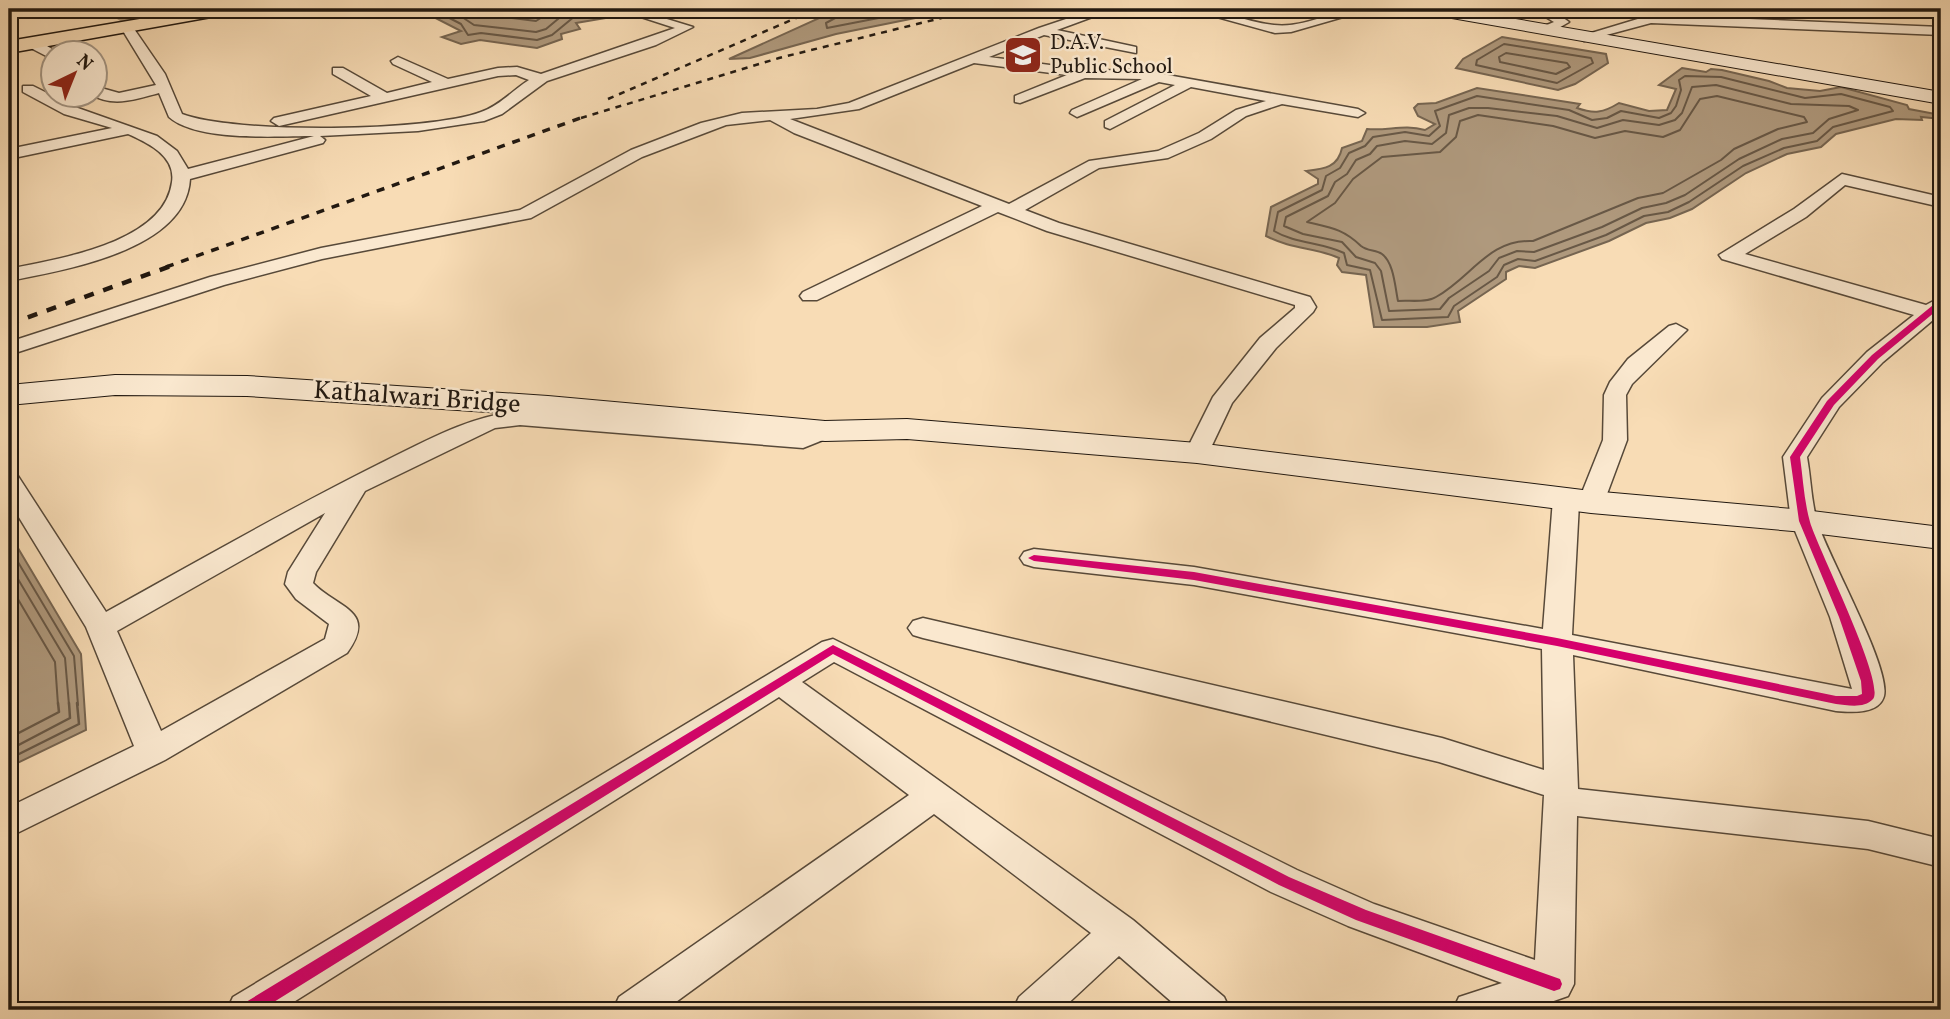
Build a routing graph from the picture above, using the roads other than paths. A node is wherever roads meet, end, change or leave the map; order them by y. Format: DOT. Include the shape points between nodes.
graph roads {
  1 [pos="228,9"];
  2 [pos="666,9"];
  3 [pos="1194,9"];
  4 [pos="1365,9"];
  5 [pos="1429,9"];
  6 [pos="1550,9"];
  7 [pos="1639,9"];
  8 [pos="1656,13"];
  9 [pos="1106,17"];
  10 [pos="126,26"];
  11 [pos="1546,30"];
  12 [pos="1042,31"];
  13 [pos="1941,31"];
  14 [pos="1584,37"];
  15 [pos="32,43"];
  16 [pos="9,47"];
  17 [pos="38,47"];
  18 [pos="1131,50"];
  19 [pos="970,58"];
  20 [pos="398,61"];
  21 [pos="338,71"];
  22 [pos="1082,74"];
  23 [pos="1156,77"];
  24 [pos="542,79"];
  25 [pos="445,83"];
  26 [pos="1189,83"];
  27 [pos="165,87"];
  28 [pos="28,89"];
  29 [pos="382,96"];
  30 [pos="108,97"];
  31 [pos="1941,98"];
  32 [pos="1020,99"];
  33 [pos="1279,99"];
  34 [pos="1077,113"];
  35 [pos="1358,113"];
  36 [pos="775,117"];
  37 [pos="180,120"];
  38 [pos="1110,124"];
  39 [pos="243,129"];
  40 [pos="129,130"];
  41 [pos="346,132"];
  42 [pos="9,154"];
  43 [pos="181,176"];
  44 [pos="1941,202"];
  45 [pos="1003,209"];
  46 [pos="9,275"];
  47 [pos="810,296"];
  48 [pos="1938,311"];
  49 [pos="1676,330"];
  50 [pos="9,349"];
  51 [pos="9,388"];
  52 [pos="9,395"];
  53 [pos="825,431"];
  54 [pos="1197,453"];
  55 [pos="9,481"];
  56 [pos="355,486"];
  57 [pos="1578,500"];
  58 [pos="1804,521"];
  59 [pos="1941,538"];
  60 [pos="1034,558"];
  61 [pos="101,627"];
  62 [pos="923,628"];
  63 [pos="1557,642"];
  64 [pos="780,682"];
  65 [pos="153,751"];
  66 [pos="1561,794"];
  67 [pos="934,796"];
  68 [pos="9,823"];
  69 [pos="1941,853"];
  70 [pos="1119,932"];
  71 [pos="1554,984"];
  72 [pos="247,1010"];
  73 [pos="633,1010"];
  74 [pos="1033,1010"];
  75 [pos="1210,1010"];
  76 [pos="1473,1010"];
  1 -- 10 [label="main road"];
  2 -- 24 [label="street" via="644,16 687,27"];
  3 -- 4 [label="street" via="1275,29"];
  5 -- 11 [label="main road"];
  6 -- 11 [label="street" via="1548,13 1563,22"];
  7 -- 8 [label="street"];
  8 -- 13 [label="street"];
  8 -- 14 [label="street"];
  9 -- 12 [label="street" via="1080,18"];
  10 -- 15 [label="main road"];
  10 -- 27 [label="street"];
  11 -- 14 [label="main road"];
  12 -- 18 [label="street"];
  12 -- 19 [label="street"];
  14 -- 31 [label="main road"];
  15 -- 16 [label="main road"];
  15 -- 17 [label="street"];
  19 -- 22 [label="street"];
  19 -- 36 [label="street" via="853,106"];
  20 -- 25 [label="street"];
  21 -- 29 [label="street"];
  22 -- 23 [label="street"];
  22 -- 32 [label="street"];
  23 -- 26 [label="street"];
  23 -- 34 [label="street"];
  24 -- 25 [label="street" via="512,71"];
  24 -- 41 [label="street" via="510,105 479,118"];
  25 -- 29 [label="street"];
  26 -- 33 [label="street"];
  26 -- 38 [label="street"];
  27 -- 30 [label="street"];
  27 -- 37 [label="street" via="170,110"];
  28 -- 40 [label="street" via="73,112"];
  29 -- 39 [label="street"];
  33 -- 35 [label="street"];
  33 -- 45 [label="street" via="1241,113 1162,155 1095,164"];
  36 -- 45 [label="street"];
  36 -- 50 [label="street" via="728,119 683,134 524,214 321,254 230,278"];
  37 -- 39 [label="street"];
  37 -- 40 [label="street"];
  39 -- 41 [label="street"];
  40 -- 42 [label="street"];
  40 -- 43 [label="street" via="168,151"];
  41 -- 43 [label="street"];
  43 -- 46 [label="street" via="168,214 150,230 111,248"];
  44 -- 48 [label="street" via="1842,179 1800,213 1729,255"];
  45 -- 47 [label="street"];
  45 -- 54 [label="street" via="1306,304 1221,401"];
  48 -- 58 [label="street" via="1875,357 1830,403 1795,457"];
  49 -- 57 [label="street" via="1621,382 1615,395 1615,440"];
  51 -- 53 [label="street" via="135,377 292,380 800,419"];
  52 -- 53 [label="main road, Kathalwari Bridge" via="115,385 247,386"];
  53 -- 54 [label="main road, Kathalwari Bridge" via="907,429"];
  53 -- 56 [label="street" via="803,441 775,441 504,418 465,431"];
  54 -- 57 [label="main road, Kathalwari Bridge"];
  55 -- 61 [label="street"];
  56 -- 61 [label="street"];
  56 -- 65 [label="street" via="299,584 305,595 344,620 345,636 311,662"];
  57 -- 58 [label="main road, Kathalwari Bridge"];
  57 -- 63 [label="street"];
  58 -- 59 [label="main road, Kathalwari Bridge"];
  58 -- 63 [label="street" via="1867,681 1868,696 1859,701"];
  60 -- 63 [label="street" via="1194,576"];
  61 -- 65 [label="street"];
  62 -- 66 [label="street" via="1442,750"];
  63 -- 66 [label="street"];
  64 -- 67 [label="street"];
  64 -- 71 [label="street" via="833,649 1284,881 1361,915"];
  64 -- 72 [label="street"];
  65 -- 68 [label="street"];
  66 -- 69 [label="street" via="1868,835"];
  66 -- 71 [label="street"];
  67 -- 70 [label="street"];
  67 -- 73 [label="street"];
  70 -- 74 [label="street"];
  70 -- 75 [label="street"];
  71 -- 76 [label="street"];
}
